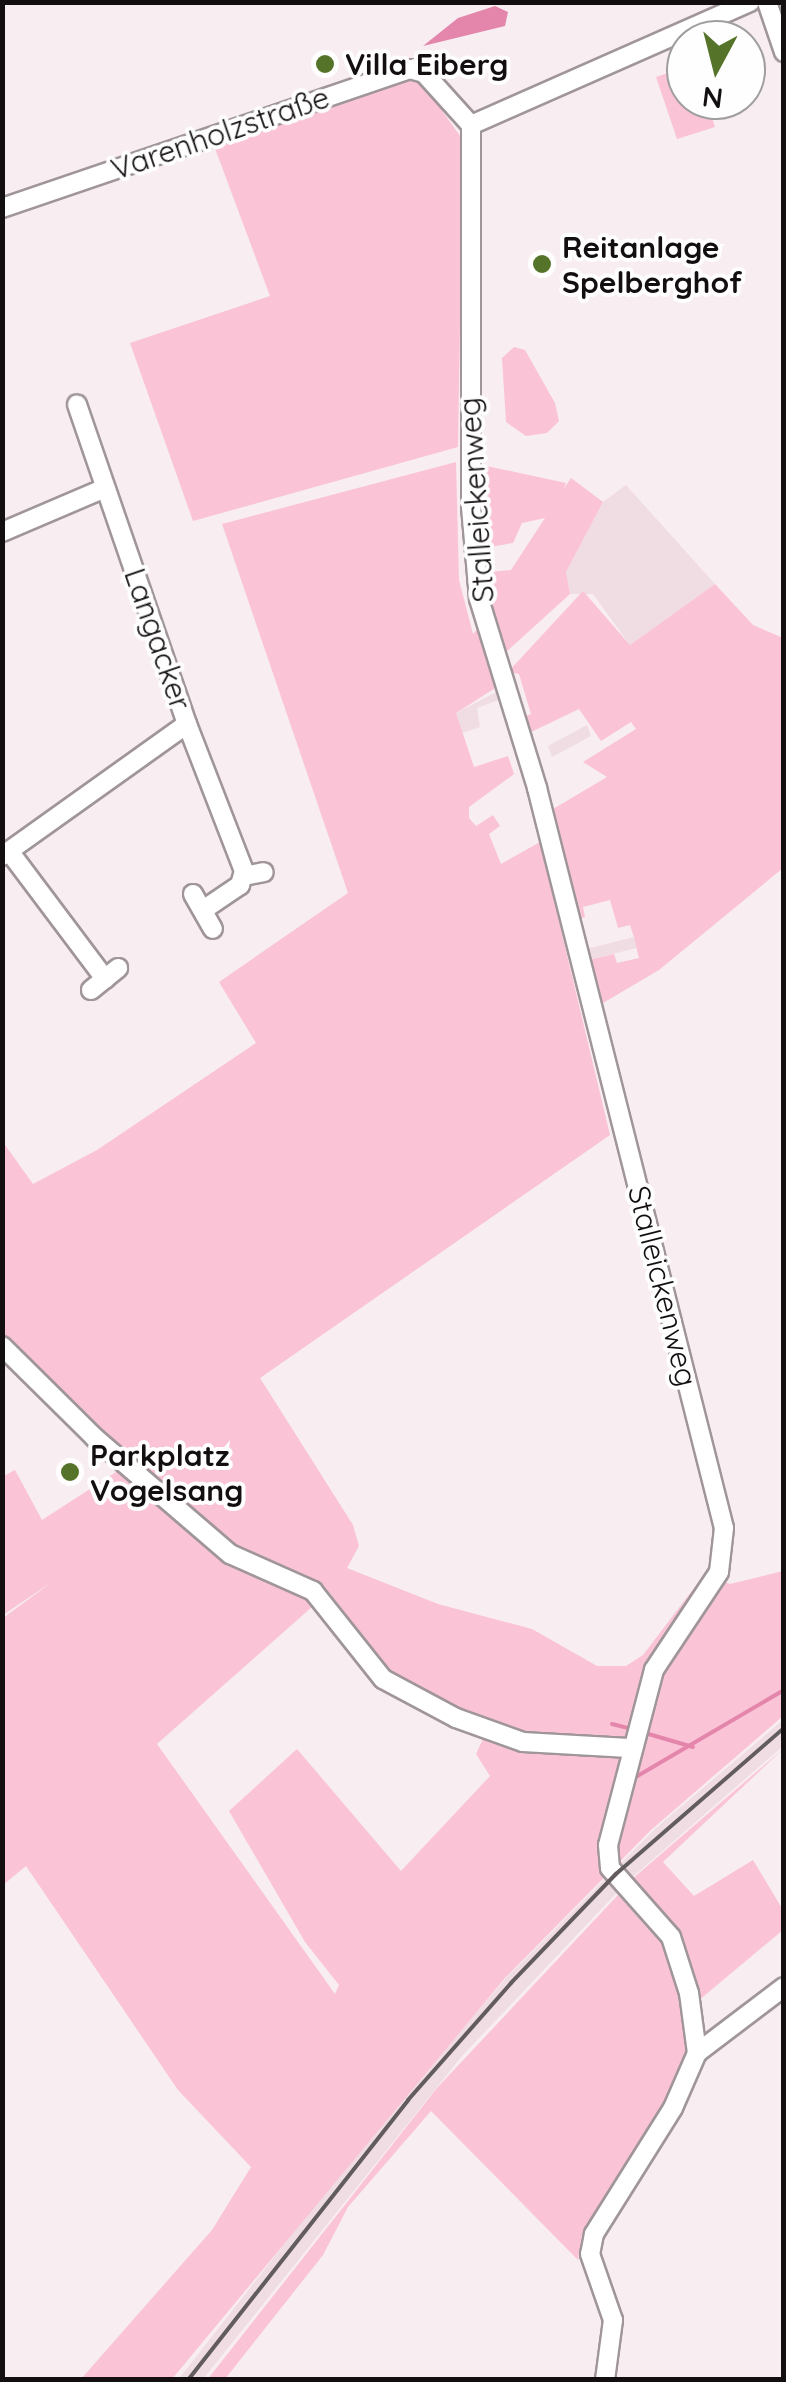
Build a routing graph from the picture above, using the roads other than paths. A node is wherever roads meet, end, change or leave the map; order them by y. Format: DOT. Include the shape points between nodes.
graph roads {
  1 [pos="750,2"];
  2 [pos="767,2"];
  3 [pos="784,52"];
  4 [pos="471,125"];
  5 [pos="2,208"];
  6 [pos="77,404"];
  7 [pos="105,488"];
  8 [pos="2,532"];
  9 [pos="187,724"];
  10 [pos="6,853"];
  11 [pos="264,872"];
  12 [pos="244,876"];
  13 [pos="213,929"];
  14 [pos="105,979"];
  15 [pos="2,1346"];
  16 [pos="633,1735"];
  17 [pos="784,1988"];
  18 [pos="697,2053"];
  19 [pos="606,2380"];
  1 -- 4 [label="street"];
  2 -- 3 [label="street"];
  4 -- 5 [label="street, Varenholzstraße" via="424,73 410,69"];
  4 -- 16 [label="street, Stalleickenweg" via="471,507 479,600 540,801 724,1528 719,1572 654,1670"];
  6 -- 7 [label="street, Langacker"];
  7 -- 8 [label="street"];
  7 -- 9 [label="street, Langacker"];
  9 -- 10 [label="street, Langacker"];
  9 -- 12 [label="street"];
  10 -- 14 [label="street, Langacker"];
  11 -- 12 [label="street"];
  12 -- 13 [label="street" via="198,902"];
  15 -- 16 [label="street" via="230,1554 313,1591 383,1679 456,1718 522,1742"];
  16 -- 18 [label="street, Stalleickenweg" via="608,1861 671,1937 689,1993"];
  17 -- 18 [label="street"];
  18 -- 19 [label="street" via="672,2108 594,2234 590,2254 613,2320"];
}
